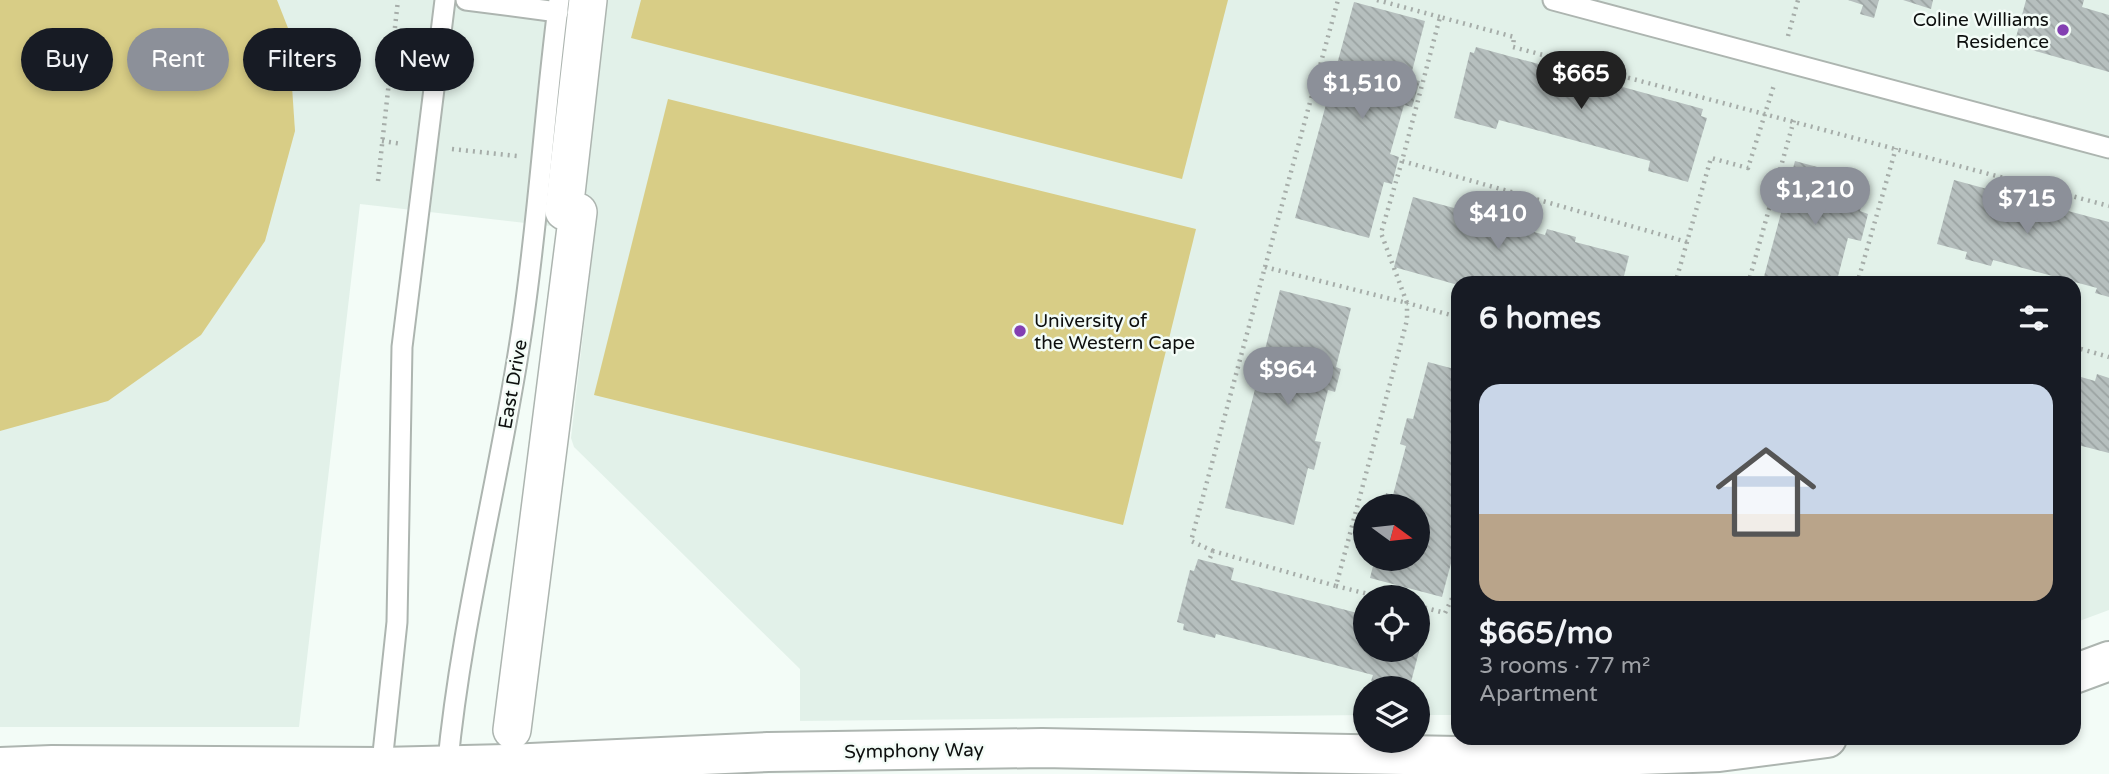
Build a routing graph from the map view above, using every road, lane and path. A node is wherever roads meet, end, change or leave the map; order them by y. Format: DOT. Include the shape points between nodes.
graph roads {
  1 [pos="398,0"];
  2 [pos="445,0"];
  3 [pos="466,0"];
  4 [pos="1338,0"];
  5 [pos="1377,0"];
  6 [pos="1553,0"];
  7 [pos="1798,0"];
  8 [pos="568,4"];
  9 [pos="1440,17"];
  10 [pos="1782,61"];
  11 [pos="1765,113"];
  12 [pos="1794,120"];
  13 [pos="382,142"];
  14 [pos="428,146"];
  15 [pos="1896,148"];
  16 [pos="2109,148"];
  17 [pos="542,159"];
  18 [pos="1402,161"];
  19 [pos="379,181"];
  20 [pos="2109,206"];
  21 [pos="1687,242"];
  22 [pos="1265,267"];
  23 [pos="1676,276"];
  24 [pos="1750,276"];
  25 [pos="1859,276"];
  26 [pos="1407,303"];
  27 [pos="1451,315"];
  28 [pos="2081,349"];
  29 [pos="2109,357"];
  30 [pos="1213,551"];
  31 [pos="1210,558"];
  32 [pos="1336,586"];
  33 [pos="1353,590"];
  34 [pos="1451,601"];
  35 [pos="1430,609"];
  36 [pos="2109,660"];
  37 [pos="2081,671"];
  38 [pos="512,730"];
  39 [pos="1772,745"];
  40 [pos="0,767"];
  41 [pos="381,770"];
  42 [pos="447,770"];
  1 -- 13 [label="path"];
  2 -- 14 [label="lane"];
  3 -- 8 [label="lane"];
  4 -- 22 [label="path"];
  5 -- 9 [label="path"];
  6 -- 10 [label="lane"];
  7 -- 10 [label="path"];
  8 -- 17 [label="lane, East Drive"];
  8 -- 38 [label="street" via="564,211 578,212"];
  9 -- 11 [label="path" via="1514,37 1513,47"];
  9 -- 18 [label="path"];
  10 -- 11 [label="path"];
  10 -- 16 [label="lane"];
  11 -- 12 [label="path"];
  11 -- 21 [label="path" via="1748,168 1711,158"];
  12 -- 15 [label="path"];
  12 -- 24 [label="path"];
  13 -- 14 [label="path"];
  13 -- 19 [label="path"];
  14 -- 17 [label="path"];
  14 -- 41 [label="lane" via="402,348 397,622"];
  15 -- 20 [label="path"];
  15 -- 25 [label="path"];
  17 -- 42 [label="lane, East Drive" via="520,344 466,630"];
  18 -- 21 [label="path"];
  18 -- 26 [label="path" via="1381,233"];
  21 -- 23 [label="path"];
  22 -- 26 [label="path"];
  22 -- 30 [label="path" via="1191,541"];
  26 -- 27 [label="path"];
  26 -- 32 [label="path" via="1407,320"];
  28 -- 29 [label="path"];
  30 -- 31 [label="path"];
  30 -- 32 [label="path"];
  32 -- 33 [label="path"];
  34 -- 35 [label="path" via="1445,613"];
  36 -- 37 [label="main road"];
  39 -- 42 [label="main road, Symphony Way" via="1718,752 1559,758 1042,748 768,752"];
  40 -- 41 [label="main road, Symphony Way"];
  41 -- 42 [label="main road, Symphony Way"];
}
